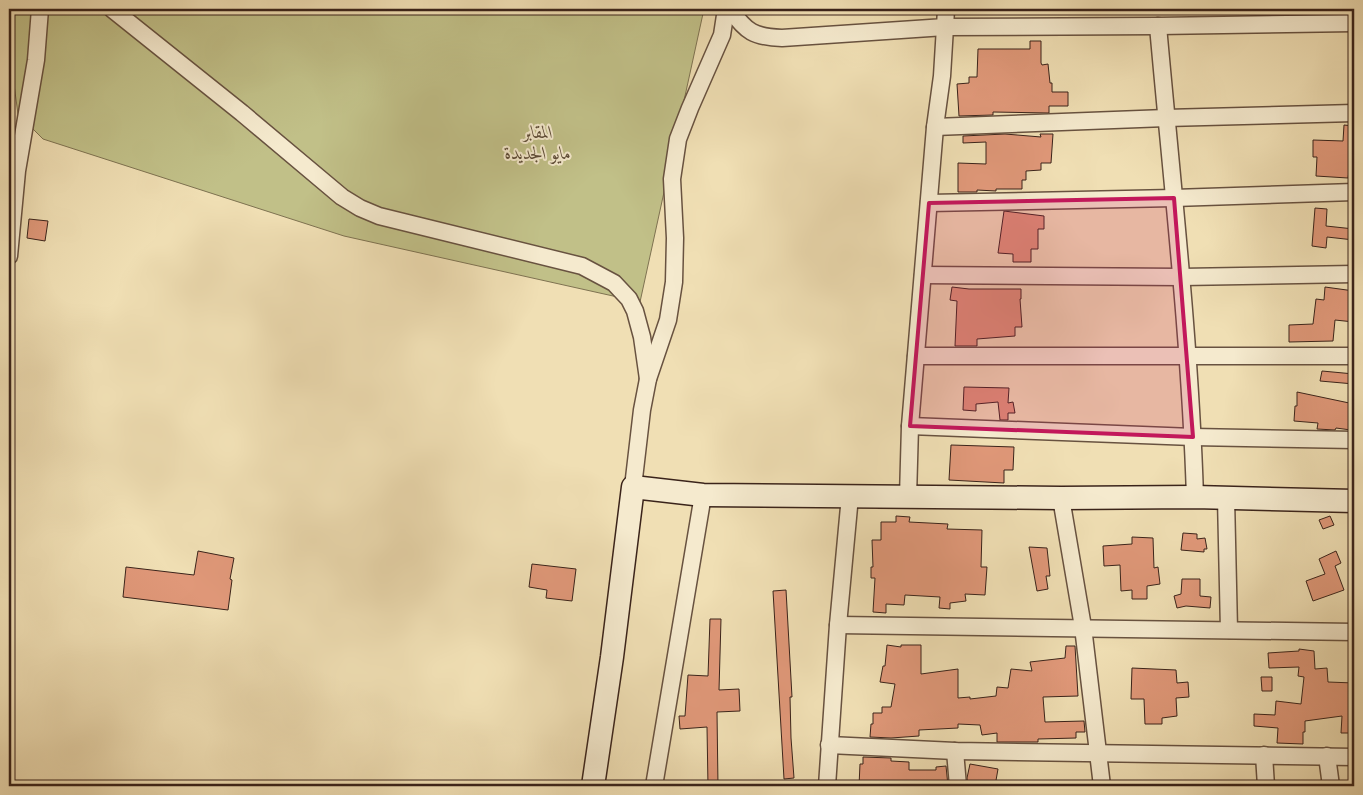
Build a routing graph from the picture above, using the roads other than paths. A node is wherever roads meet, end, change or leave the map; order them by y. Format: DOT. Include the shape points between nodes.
graph roads {
  1 [pos="40,9"];
  2 [pos="112,9"];
  3 [pos="726,9"];
  4 [pos="730,9"];
  5 [pos="946,9"];
  6 [pos="1354,23"];
  7 [pos="945,26"];
  8 [pos="1158,26"];
  9 [pos="1354,114"];
  10 [pos="1166,118"];
  11 [pos="935,127"];
  12 [pos="1354,192"];
  13 [pos="1174,198"];
  14 [pos="929,203"];
  15 [pos="9,256"];
  16 [pos="1354,274"];
  17 [pos="923,275"];
  18 [pos="1181,277"];
  19 [pos="1188,355"];
  20 [pos="916,356"];
  21 [pos="1354,356"];
  22 [pos="648,379"];
  23 [pos="910,426"];
  24 [pos="1193,437"];
  25 [pos="1354,440"];
  26 [pos="633,488"];
  27 [pos="703,495"];
  28 [pos="850,496"];
  29 [pos="908,497"];
  30 [pos="1195,497"];
  31 [pos="1061,498"];
  32 [pos="1226,498"];
  33 [pos="1354,501"];
  34 [pos="838,625"];
  35 [pos="1083,628"];
  36 [pos="1229,630"];
  37 [pos="1354,632"];
  38 [pos="829,745"];
  39 [pos="955,751"];
  40 [pos="1099,752"];
  41 [pos="1264,755"];
  42 [pos="1327,756"];
  43 [pos="1354,757"];
  44 [pos="593,786"];
  45 [pos="654,786"];
  46 [pos="827,786"];
  47 [pos="958,786"];
  48 [pos="1102,786"];
  49 [pos="1266,786"];
  50 [pos="1331,786"];
  1 -- 15 [label="street" via="36,60 17,171"];
  2 -- 22 [label="street" via="342,197 360,208 379,216 582,266 614,283 630,299 635,310"];
  3 -- 22 [label="street" via="722,35 678,138 672,179 674,282 668,320"];
  4 -- 7 [label="street" via="741,25 764,38"];
  5 -- 7 [label="street"];
  6 -- 8 [label="street"];
  7 -- 8 [label="street"];
  7 -- 11 [label="street"];
  8 -- 10 [label="street"];
  9 -- 10 [label="street"];
  10 -- 11 [label="street"];
  10 -- 13 [label="street"];
  11 -- 14 [label="street"];
  12 -- 13 [label="street"];
  13 -- 14 [label="street"];
  13 -- 18 [label="street"];
  14 -- 17 [label="street"];
  16 -- 18 [label="street"];
  17 -- 18 [label="street"];
  17 -- 20 [label="street"];
  18 -- 19 [label="street"];
  19 -- 20 [label="street"];
  19 -- 21 [label="street"];
  19 -- 24 [label="street"];
  20 -- 23 [label="street"];
  22 -- 26 [label="street"];
  23 -- 24 [label="street"];
  23 -- 29 [label="street"];
  24 -- 25 [label="street"];
  24 -- 30 [label="street"];
  26 -- 27 [label="street"];
  26 -- 44 [label="street"];
  27 -- 28 [label="street"];
  27 -- 45 [label="street"];
  28 -- 29 [label="street"];
  28 -- 34 [label="street"];
  29 -- 31 [label="street"];
  30 -- 31 [label="street"];
  30 -- 32 [label="street"];
  31 -- 35 [label="street"];
  32 -- 33 [label="street"];
  32 -- 36 [label="street"];
  34 -- 35 [label="street"];
  34 -- 38 [label="street"];
  35 -- 36 [label="street"];
  35 -- 40 [label="street"];
  36 -- 37 [label="street"];
  38 -- 39 [label="street"];
  38 -- 46 [label="street"];
  39 -- 40 [label="street"];
  39 -- 47 [label="street"];
  40 -- 41 [label="street"];
  40 -- 48 [label="street"];
  41 -- 42 [label="street"];
  41 -- 49 [label="street"];
  42 -- 43 [label="street"];
  42 -- 50 [label="street"];
}
